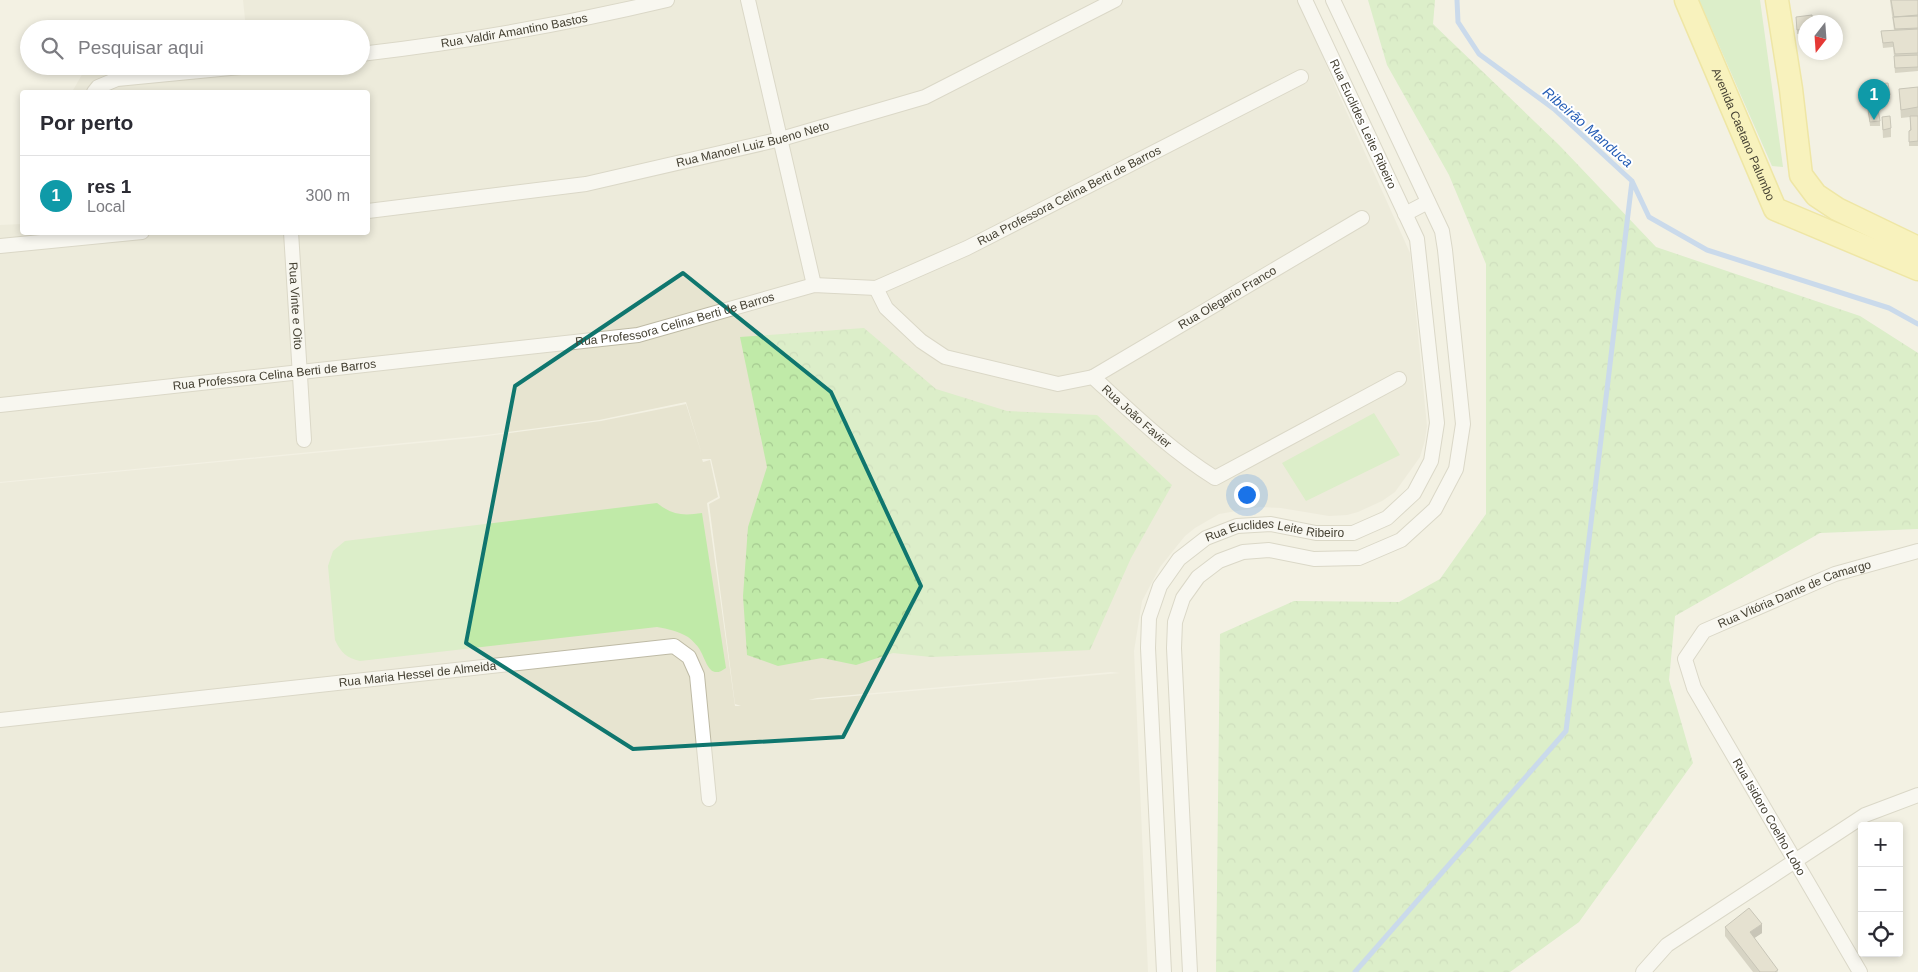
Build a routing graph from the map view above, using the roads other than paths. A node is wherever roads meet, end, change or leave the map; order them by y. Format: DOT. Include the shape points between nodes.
graph roads {
  1 [pos="667,0"];
  2 [pos="748,0"];
  3 [pos="1115,0"];
  4 [pos="1305,0"];
  5 [pos="1333,0"];
  6 [pos="1686,0"];
  7 [pos="1777,0"];
  8 [pos="370,53"];
  9 [pos="158,75"];
  10 [pos="1301,77"];
  11 [pos="96,90"];
  12 [pos="781,139"];
  13 [pos="1428,202"];
  14 [pos="370,211"];
  15 [pos="1405,214"];
  16 [pos="1362,218"];
  17 [pos="91,235"];
  18 [pos="291,235"];
  19 [pos="0,246"];
  20 [pos="1918,248"];
  21 [pos="1918,269"];
  22 [pos="814,285"];
  23 [pos="876,288"];
  24 [pos="300,372"];
  25 [pos="1093,377"];
  26 [pos="1400,379"];
  27 [pos="0,405"];
  28 [pos="304,440"];
  29 [pos="1918,551"];
  30 [pos="1685,659"];
  31 [pos="0,720"];
  32 [pos="1918,795"];
  33 [pos="709,799"];
  34 [pos="1796,861"];
  35 [pos="1164,972"];
  36 [pos="1190,972"];
  37 [pos="1643,972"];
  38 [pos="1860,972"];
  1 -- 8 [label="street, Rua Valdir Amantino Bastos" via="518,32"];
  2 -- 12 [label="street"];
  3 -- 12 [label="street, Rua Manoel Luiz Bueno Neto" via="925,97"];
  4 -- 15 [label="street, Rua Euclides Leite Ribeiro"];
  5 -- 13 [label="street, Rua Euclides Leite Ribeiro"];
  6 -- 21 [label="main road, Avenida Caetano Palumbo" via="1776,209"];
  7 -- 20 [label="main road" via="1801,175 1816,195 1837,209"];
  9 -- 11 [label="street" via="117,79"];
  10 -- 23 [label="street, Rua Professora Celina Berti de Barros" via="976,243"];
  12 -- 14 [label="street, Rua Manoel Luiz Bueno Neto" via="586,184"];
  12 -- 22 [label="street"];
  13 -- 15 [label="street"];
  13 -- 36 [label="street, Rua Euclides Leite Ribeiro" via="1442,231 1445,250 1463,424 1456,469 1435,509 1401,540 1359,558 1314,559 1269,550 1243,552 1219,561 1198,577 1183,598 1175,622"];
  15 -- 35 [label="street, Rua Euclides Leite Ribeiro" via="1420,253 1437,423 1431,461 1414,493 1387,518 1353,533 1316,533 1271,524 1237,526 1206,538 1179,559 1160,586 1149,618 1148,658"];
  16 -- 25 [label="street, Rua Olegario Franco"];
  17 -- 19 [label="street"];
  18 -- 24 [label="street, Rua Vinte e Oito"];
  22 -- 23 [label="street, Rua Professora Celina Berti de Barros"];
  22 -- 24 [label="street, Rua Professora Celina Berti de Barros" via="638,335"];
  23 -- 25 [label="street, Rua João Favier" via="886,308 921,341 945,357 1058,384"];
  24 -- 27 [label="street, Rua Professora Celina Berti de Barros"];
  24 -- 28 [label="street, Rua Vinte e Oito"];
  25 -- 26 [label="street, Rua João Favier" via="1151,431 1215,478"];
  29 -- 30 [label="street, Rua Vitória Dante de Camargo" via="1835,574 1704,631"];
  30 -- 34 [label="street, Rua Isidoro Coelho Lobo" via="1694,688"];
  31 -- 33 [label="street, Rua Maria Hessel de Almeida" via="674,646 689,657 697,675"];
  32 -- 34 [label="street" via="1865,815"];
  34 -- 37 [label="street" via="1667,944"];
  34 -- 38 [label="street, Rua Isidoro Coelho Lobo"];
}
